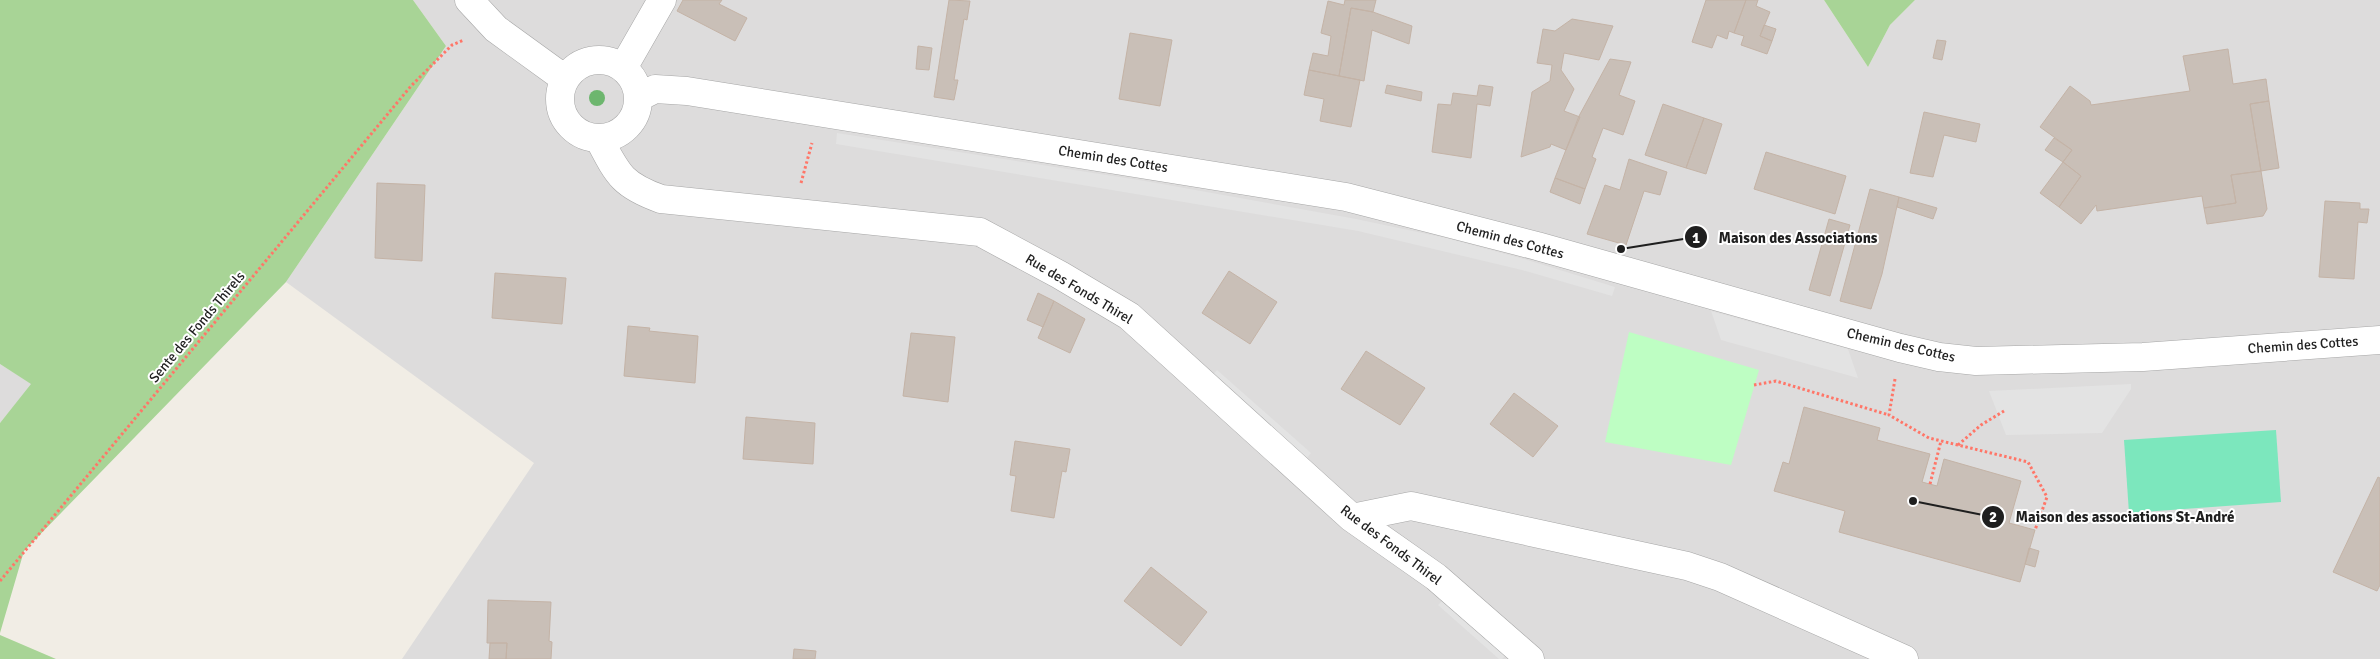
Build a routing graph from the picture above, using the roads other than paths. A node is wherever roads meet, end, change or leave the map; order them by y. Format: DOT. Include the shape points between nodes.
graph roads {
  1 [pos="468,0"];
  2 [pos="662,0"];
  3 [pos="623,68"];
  4 [pos="565,79"];
  5 [pos="639,97"];
  6 [pos="599,139"];
  7 [pos="2380,340"];
  8 [pos="1352,518"];
  9 [pos="1530,659"];
  10 [pos="1904,659"];
  1 -- 4 [label="street" via="496,29"];
  2 -- 3 [label="street"];
  3 -- 4 [label="street" via="608,60 591,60 576,66"];
  3 -- 5 [label="street" via="634,81"];
  4 -- 6 [label="street" via="560,103 569,126 583,135"];
  5 -- 6 [label="street" via="632,122 623,131"];
  5 -- 7 [label="street, Chemin des Cottes" via="655,89 687,91 1346,197 1939,357 1976,361 2143,356"];
  6 -- 8 [label="street, Rue des Fonds Thirel" via="617,174 640,191 661,200 980,232 1129,316"];
  8 -- 9 [label="street, Rue des Fonds Thirel" via="1436,577"];
  8 -- 10 [label="street" via="1411,506 1686,566"];
}
